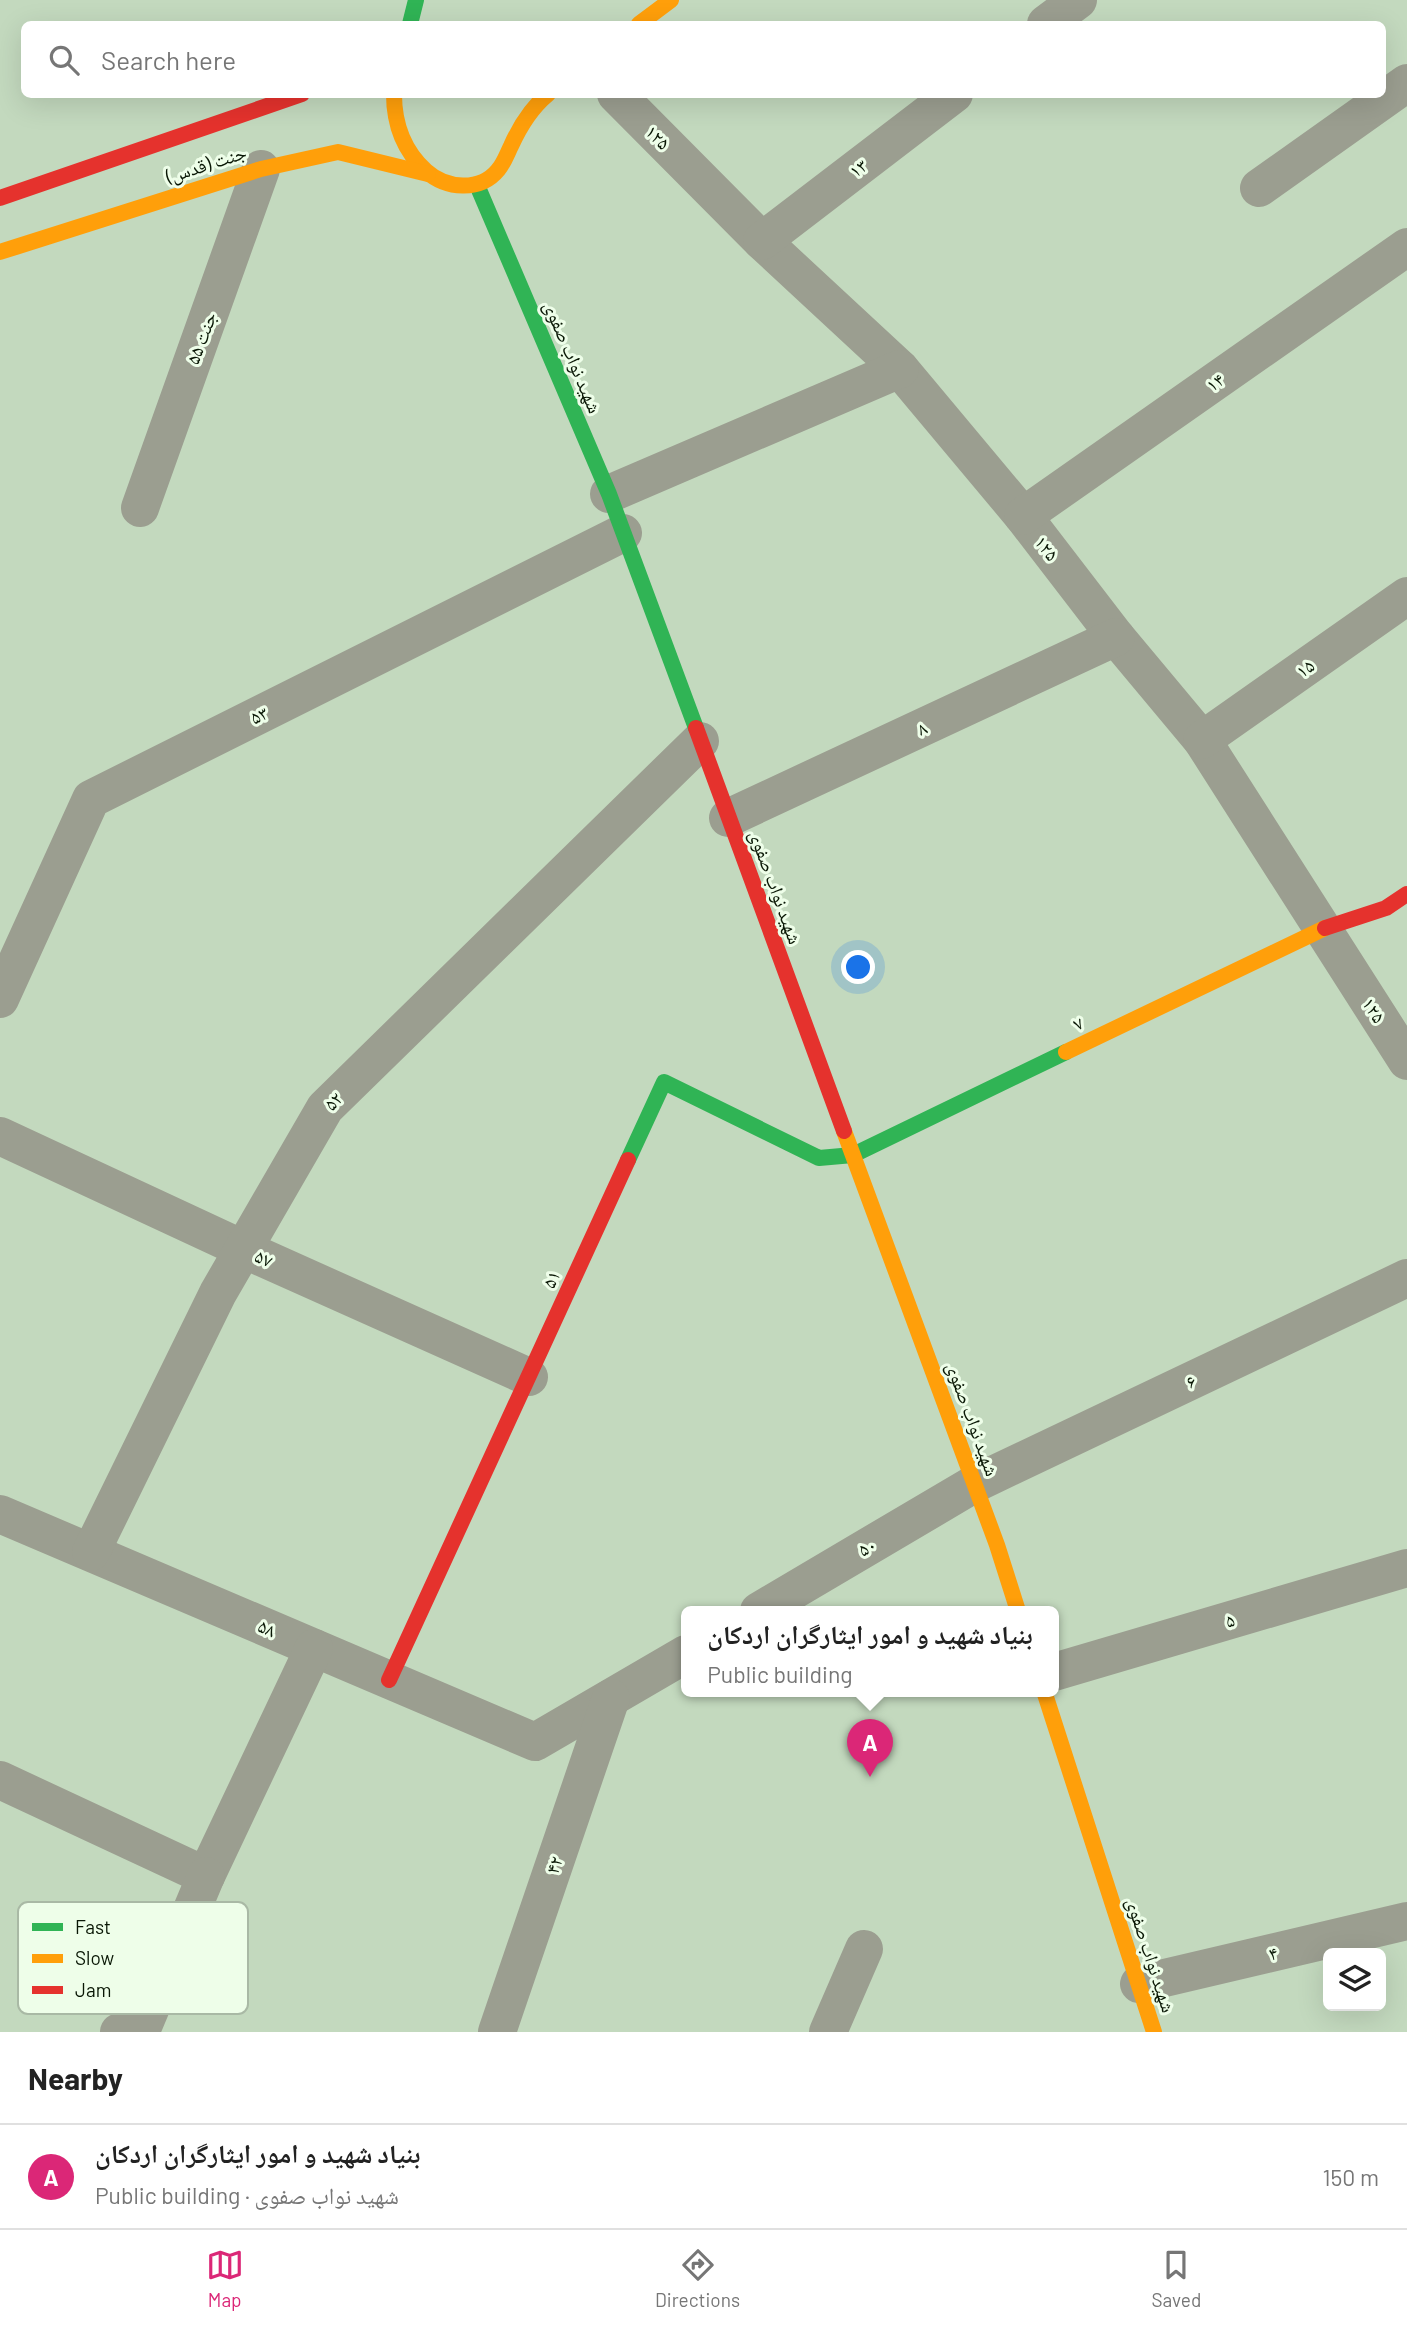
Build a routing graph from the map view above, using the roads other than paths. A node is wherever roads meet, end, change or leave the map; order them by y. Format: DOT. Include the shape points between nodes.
graph roads {
  1 [pos="671,0"];
  2 [pos="1078,0"];
  3 [pos="643,21"];
  4 [pos="1050,21"];
  5 [pos="1407,83"];
  6 [pos="290,98"];
  7 [pos="394,98"];
  8 [pos="543,98"];
  9 [pos="620,98"];
  10 [pos="949,98"];
  11 [pos="1386,98"];
  12 [pos="1386,98"];
  13 [pos="261,169"];
  14 [pos="428,174"];
  15 [pos="477,185"];
  16 [pos="1259,188"];
  17 [pos="0,198"];
  18 [pos="762,241"];
  19 [pos="1407,247"];
  20 [pos="0,252"];
  21 [pos="900,369"];
  22 [pos="609,494"];
  23 [pos="140,508"];
  24 [pos="1023,516"];
  25 [pos="623,533"];
  26 [pos="1407,596"];
  27 [pos="1116,637"];
  28 [pos="1202,740"];
  29 [pos="699,741"];
  30 [pos="728,818"];
  31 [pos="1407,894"];
  32 [pos="1322,929"];
  33 [pos="0,999"];
  34 [pos="1407,1061"];
  35 [pos="0,1136"];
  36 [pos="853,1155"];
  37 [pos="243,1249"];
  38 [pos="1407,1278"];
  39 [pos="529,1377"];
  40 [pos="974,1484"];
  41 [pos="2,1519"];
  42 [pos="91,1552"];
  43 [pos="1407,1568"];
  44 [pos="767,1606"];
  45 [pos="1016,1606"];
  46 [pos="314,1648"];
  47 [pos="681,1657"];
  48 [pos="1059,1671"];
  49 [pos="389,1680"];
  50 [pos="1046,1697"];
  51 [pos="611,1698"];
  52 [pos="0,1780"];
  53 [pos="206,1876"];
  54 [pos="195,1902"];
  55 [pos="1407,1922"];
  56 [pos="864,1949"];
  57 [pos="1139,1984"];
  58 [pos="148,2014"];
  59 [pos="119,2032"];
  60 [pos="497,2032"];
  61 [pos="828,2032"];
  62 [pos="1154,2032"];
  1 -- 3 [label="street"];
  2 -- 4 [label="street"];
  5 -- 11 [label="street"];
  6 -- 17 [label="street, جنت (قدس)"];
  7 -- 14 [label="street" via="394,115 405,147"];
  8 -- 15 [label="street" via="532,106 498,171"];
  9 -- 18 [label="street, ۱۲۵"];
  10 -- 18 [label="street, ۱۳"];
  12 -- 16 [label="street"];
  13 -- 14 [label="street, جنت (قدس)" via="338,152"];
  13 -- 20 [label="street, جنت (قدس)"];
  13 -- 23 [label="street, جنت ۵۵"];
  14 -- 15 [label="street, جنت (قدس)" via="455,186"];
  15 -- 22 [label="street, شهید نواب صفوی"];
  18 -- 21 [label="street, ۱۲۵"];
  19 -- 24 [label="street, ۱۴"];
  21 -- 22 [label="street"];
  21 -- 24 [label="street, ۱۲۵"];
  22 -- 25 [label="street, شهید نواب صفوی"];
  24 -- 27 [label="street, ۱۲۵"];
  25 -- 29 [label="street, شهید نواب صفوی"];
  25 -- 33 [label="street, ۵۳" via="91,799"];
  26 -- 28 [label="street, ۱۵"];
  27 -- 28 [label="street, ۱۲۵"];
  27 -- 30 [label="street, ۸"];
  28 -- 32 [label="street, ۱۲۵"];
  29 -- 30 [label="street, شهید نواب صفوی"];
  29 -- 37 [label="street, ۵۲" via="325,1108"];
  30 -- 36 [label="street, شهید نواب صفوی"];
  31 -- 32 [label="street, ۷" via="1386,908"];
  32 -- 34 [label="street, ۱۲۵"];
  32 -- 36 [label="street, ۷"];
  35 -- 37 [label="street, ۵۷"];
  36 -- 39 [label="street, ۵۱" via="819,1158 664,1082"];
  36 -- 40 [label="street, شهید نواب صفوی"];
  37 -- 39 [label="street, ۵۷"];
  37 -- 42 [label="street, ۵۲"];
  38 -- 40 [label="street, ۶"];
  39 -- 49 [label="street, ۵۱"];
  40 -- 44 [label="street, ۵۰"];
  40 -- 45 [label="street, شهید نواب صفوی"];
  41 -- 42 [label="street, ۵۸"];
  42 -- 46 [label="street, ۵۸"];
  43 -- 48 [label="street, ۵"];
  46 -- 49 [label="street, ۵۸"];
  46 -- 53 [label="street"];
  47 -- 51 [label="street"];
  49 -- 51 [label="street, ۵۸" via="535,1742"];
  50 -- 57 [label="street, شهید نواب صفوی"];
  51 -- 60 [label="street, ۴۲"];
  52 -- 53 [label="street"];
  53 -- 54 [label="street"];
  55 -- 57 [label="street, ۴"];
  56 -- 61 [label="street"];
  57 -- 62 [label="street, شهید نواب صفوی"];
  58 -- 59 [label="street" via="144,2024"];
}
